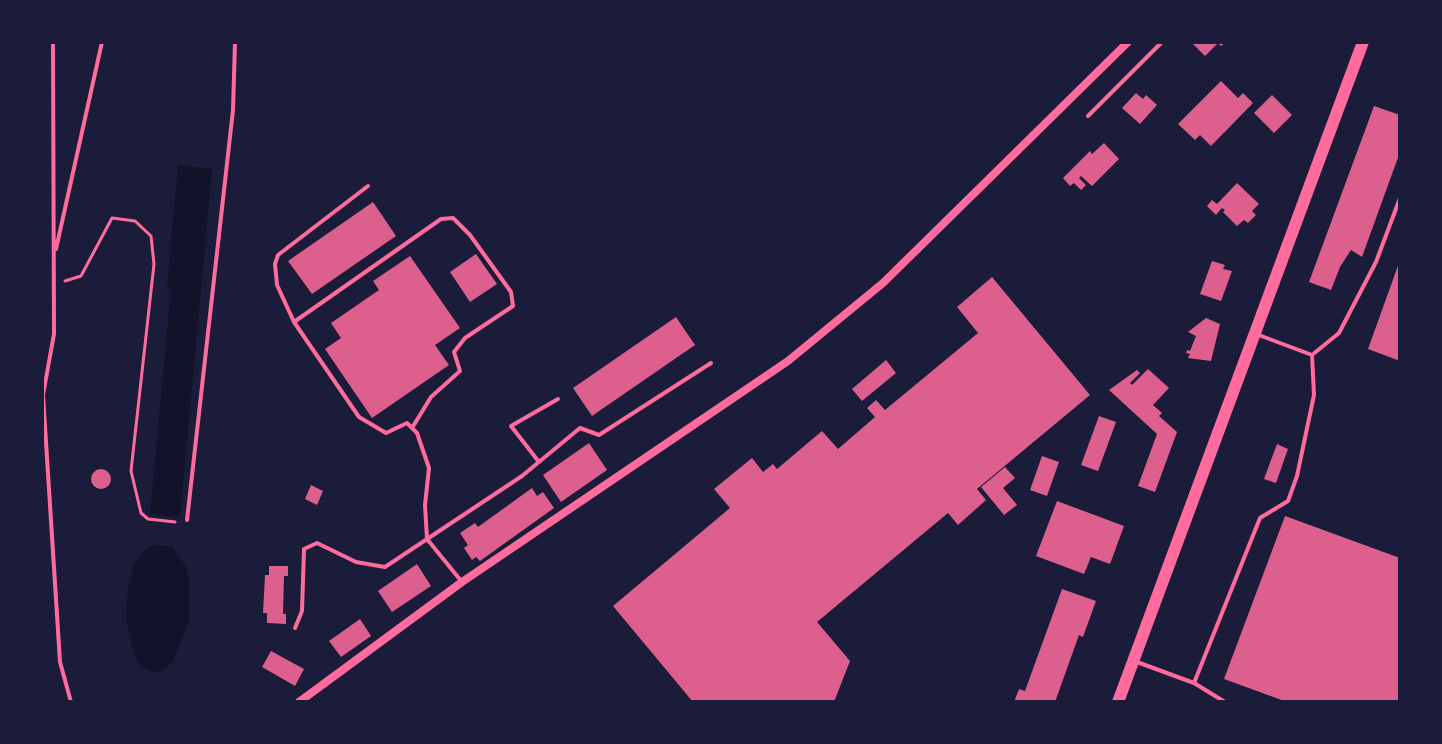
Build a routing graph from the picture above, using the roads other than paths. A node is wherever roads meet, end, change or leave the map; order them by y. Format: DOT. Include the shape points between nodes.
graph roads {
  1 [pos="53,42"];
  2 [pos="102,42"];
  3 [pos="235,42"];
  4 [pos="1128,42"];
  5 [pos="1162,42"];
  6 [pos="1363,42"];
  7 [pos="1088,116"];
  8 [pos="368,186"];
  9 [pos="1400,198"];
  10 [pos="54,259"];
  11 [pos="294,322"];
  12 [pos="1254,333"];
  13 [pos="1312,355"];
  14 [pos="711,363"];
  15 [pos="43,395"];
  16 [pos="558,399"];
  17 [pos="412,428"];
  18 [pos="539,462"];
  19 [pos="187,520"];
  20 [pos="427,539"];
  21 [pos="462,582"];
  22 [pos="295,628"];
  23 [pos="1134,661"];
  24 [pos="1194,683"];
  25 [pos="71,702"];
  26 [pos="299,702"];
  27 [pos="1118,702"];
  28 [pos="1225,702"];
  1 -- 10 [label="lane"];
  2 -- 10 [label="lane"];
  3 -- 19 [label="lane" via="233,110"];
  4 -- 21 [label="street" via="883,283 788,361"];
  5 -- 7 [label="lane"];
  6 -- 12 [label="main road"];
  8 -- 11 [label="lane" via="278,255 277,285"];
  9 -- 13 [label="lane" via="1376,262 1339,333"];
  10 -- 15 [label="lane" via="54,334"];
  11 -- 17 [label="lane" via="359,417 386,433 407,423"];
  11 -- 17 [label="lane" via="441,219 453,218 511,292 513,306 465,338 454,352 460,371 431,397"];
  12 -- 13 [label="lane"];
  12 -- 23 [label="main road"];
  13 -- 24 [label="lane" via="1314,395 1293,488 1288,501 1260,518"];
  14 -- 18 [label="lane" via="599,435 580,428"];
  15 -- 25 [label="lane" via="60,662"];
  16 -- 18 [label="lane" via="511,426"];
  17 -- 20 [label="lane" via="429,468"];
  18 -- 20 [label="lane"];
  20 -- 21 [label="lane"];
  20 -- 22 [label="lane" via="385,567 356,562 317,543 304,549 302,611"];
  21 -- 26 [label="street"];
  23 -- 24 [label="lane"];
  23 -- 27 [label="main road"];
  24 -- 28 [label="lane"];
}
